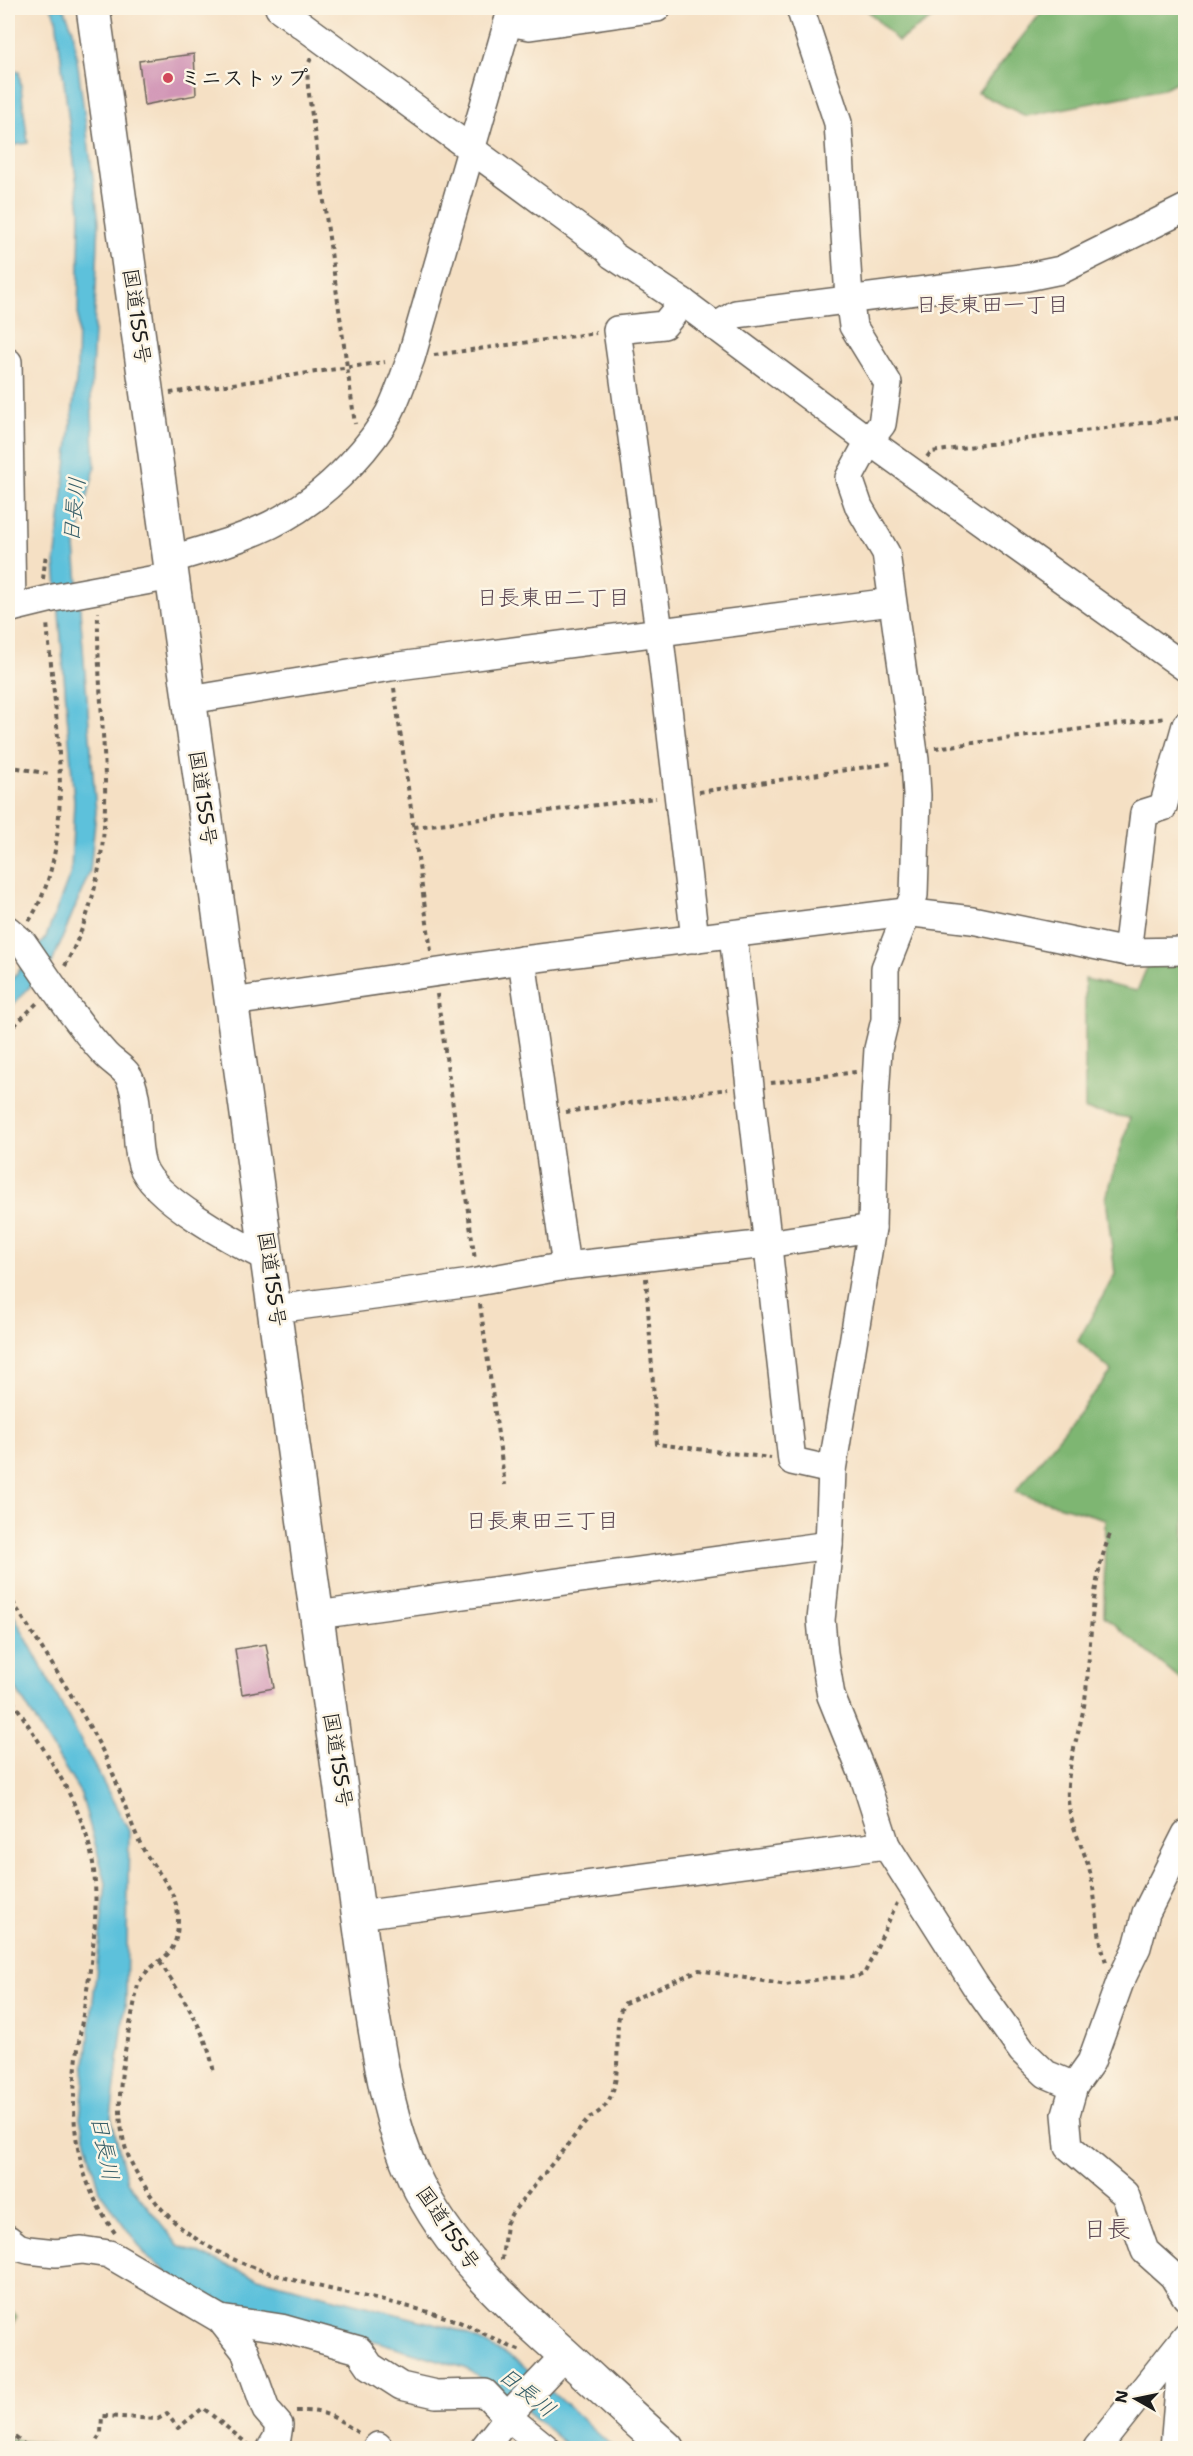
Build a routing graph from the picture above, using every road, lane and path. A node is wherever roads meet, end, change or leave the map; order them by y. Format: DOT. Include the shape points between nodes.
graph roads {
  1 [pos="93,8"];
  2 [pos="279,8"];
  3 [pos="657,8"];
  4 [pos="800,8"];
  5 [pos="510,15"];
  6 [pos="324,40"];
  7 [pos="471,148"];
  8 [pos="1185,208"];
  9 [pos="849,298"];
  10 [pos="683,302"];
  11 [pos="715,327"];
  12 [pos="8,362"];
  13 [pos="1185,417"];
  14 [pos="869,441"];
  15 [pos="367,447"];
  16 [pos="914,473"];
  17 [pos="46,553"];
  18 [pos="172,567"];
  19 [pos="94,591"];
  20 [pos="49,599"];
  21 [pos="891,602"];
  22 [pos="10,609"];
  23 [pos="659,631"];
  24 [pos="1185,668"];
  25 [pos="190,700"];
  26 [pos="1180,721"];
  27 [pos="914,751"];
  28 [pos="8,766"];
  29 [pos="49,774"];
  30 [pos="905,912"];
  31 [pos="733,935"];
  32 [pos="16,937"];
  33 [pos="695,939"];
  34 [pos="1185,951"];
  35 [pos="1127,952"];
  36 [pos="522,960"];
  37 [pos="52,984"];
  38 [pos="232,1002"];
  39 [pos="8,1032"];
  40 [pos="877,1070"];
  41 [pos="750,1085"];
  42 [pos="544,1115"];
  43 [pos="872,1228"];
  44 [pos="767,1244"];
  45 [pos="645,1257"];
  46 [pos="269,1259"];
  47 [pos="566,1266"];
  48 [pos="477,1282"];
  49 [pos="276,1309"];
  50 [pos="792,1461"];
  51 [pos="832,1470"];
  52 [pos="505,1485"];
  53 [pos="1110,1534"];
  54 [pos="829,1545"];
  55 [pos="8,1594"];
  56 [pos="317,1616"];
  57 [pos="8,1693"];
  58 [pos="1185,1834"];
  59 [pos="886,1845"];
  60 [pos="911,1886"];
  61 [pos="359,1915"];
  62 [pos="160,1962"];
  63 [pos="1120,1982"];
  64 [pos="214,2074"];
  65 [pos="1074,2086"];
  66 [pos="117,2236"];
  67 [pos="8,2239"];
  68 [pos="498,2294"];
  69 [pos="1185,2297"];
  70 [pos="220,2319"];
  71 [pos="1184,2338"];
  72 [pos="554,2366"];
  73 [pos="511,2412"];
  74 [pos="272,2417"];
  75 [pos="8,2432"];
  76 [pos="377,2447"];
  77 [pos="29,2448"];
  78 [pos="92,2448"];
  79 [pos="255,2448"];
  80 [pos="271,2448"];
  81 [pos="484,2448"];
  82 [pos="546,2448"];
  83 [pos="667,2448"];
  84 [pos="1096,2448"];
  85 [pos="1174,2448"];
  1 -- 18 [label="highway, 国道155号"];
  2 -- 6 [label="street"];
  3 -- 5 [label="street" via="530,26"];
  4 -- 9 [label="street" via="838,123"];
  5 -- 7 [label="street"];
  6 -- 7 [label="street"];
  6 -- 15 [label="path" via="307,67 308,87 357,438"];
  7 -- 10 [label="street" via="612,255"];
  7 -- 15 [label="street" via="411,358 389,414"];
  8 -- 9 [label="street" via="1060,270"];
  9 -- 11 [label="street" via="736,314"];
  9 -- 14 [label="street" via="853,326 888,383 882,424"];
  10 -- 11 [label="street"];
  10 -- 23 [label="street" via="664,325 617,330"];
  11 -- 14 [label="street"];
  12 -- 22 [label="street"];
  13 -- 16 [label="path" via="931,452"];
  14 -- 16 [label="street"];
  14 -- 21 [label="street" via="849,478 859,507 886,553"];
  15 -- 18 [label="street" via="335,482 301,510"];
  16 -- 24 [label="street"];
  17 -- 20 [label="path" via="43,585"];
  18 -- 19 [label="street"];
  18 -- 25 [label="highway, 国道155号"];
  19 -- 20 [label="street"];
  19 -- 37 [label="path" via="106,776 105,837 99,876 86,916 66,963"];
  20 -- 22 [label="street"];
  20 -- 32 [label="path" via="59,826 48,885 40,904"];
  21 -- 23 [label="street"];
  21 -- 27 [label="street"];
  23 -- 25 [label="street" via="369,670"];
  23 -- 33 [label="street"];
  25 -- 38 [label="highway, 国道155号"];
  26 -- 27 [label="path"];
  26 -- 35 [label="street" via="1163,807 1144,813"];
  27 -- 30 [label="street" via="914,895"];
  28 -- 29 [label="path"];
  30 -- 31 [label="street"];
  30 -- 35 [label="street" via="972,920"];
  30 -- 40 [label="street" via="885,968 885,1020"];
  31 -- 33 [label="street"];
  31 -- 41 [label="street"];
  32 -- 37 [label="street"];
  33 -- 36 [label="street"];
  34 -- 35 [label="street"];
  36 -- 38 [label="street"];
  36 -- 42 [label="street"];
  37 -- 39 [label="path"];
  37 -- 46 [label="street" via="106,1055 130,1077 142,1165 150,1182 227,1238"];
  38 -- 46 [label="highway, 国道155号"];
  40 -- 41 [label="path"];
  40 -- 43 [label="street"];
  41 -- 42 [label="path"];
  41 -- 44 [label="street"];
  42 -- 47 [label="street"];
  43 -- 44 [label="street"];
  43 -- 51 [label="street"];
  44 -- 45 [label="street"];
  44 -- 50 [label="street"];
  45 -- 47 [label="street"];
  45 -- 50 [label="path" via="657,1444"];
  46 -- 49 [label="highway, 国道155号"];
  47 -- 48 [label="street"];
  48 -- 49 [label="street"];
  48 -- 52 [label="path"];
  49 -- 56 [label="highway, 国道155号"];
  50 -- 51 [label="street"];
  51 -- 54 [label="street"];
  53 -- 63 [label="path" via="1099,1562 1084,1701 1068,1799 1089,1870 1105,1959 1111,1974"];
  54 -- 56 [label="street"];
  54 -- 59 [label="street" via="822,1620 831,1696"];
  55 -- 62 [label="path" via="100,1745 140,1844 176,1898 174,1945"];
  56 -- 61 [label="highway, 国道155号"];
  57 -- 66 [label="path" via="79,1817 93,1869 97,1917 72,2106 85,2175 103,2217"];
  58 -- 63 [label="street" via="1146,1913 1137,1947"];
  59 -- 60 [label="street"];
  59 -- 61 [label="street"];
  60 -- 65 [label="street" via="1022,2051 1046,2074"];
  60 -- 68 [label="path" via="898,1902 864,1974 786,1985 699,1970 647,1992 620,2009 611,2096 506,2224"];
  61 -- 68 [label="highway, 国道155号" via="371,2005 397,2131 433,2211 478,2274"];
  62 -- 64 [label="path" via="200,2029 212,2056"];
  62 -- 72 [label="path" via="145,1971 138,1984 120,2111 131,2162 155,2202 173,2222 212,2250 255,2268 451,2319"];
  63 -- 65 [label="street" via="1091,2062"];
  65 -- 69 [label="street" via="1066,2114 1069,2147 1125,2194 1145,2251 1173,2276"];
  67 -- 70 [label="street" via="28,2250 109,2254"];
  68 -- 72 [label="highway, 国道155号"];
  70 -- 73 [label="street" via="281,2328 358,2350 370,2366 400,2386 436,2394 485,2393"];
  70 -- 74 [label="street" via="245,2351 263,2403"];
  71 -- 84 [label="street"];
  71 -- 85 [label="street"];
  72 -- 73 [label="street"];
  72 -- 83 [label="highway, 国道155号"];
  73 -- 81 [label="street"];
  73 -- 82 [label="street"];
  74 -- 76 [label="path" via="282,2412 330,2414"];
  74 -- 80 [label="street" via="279,2425"];
  75 -- 77 [label="path"];
  78 -- 79 [label="path" via="101,2433 102,2416 158,2419 167,2414 178,2428 203,2408"];
}
